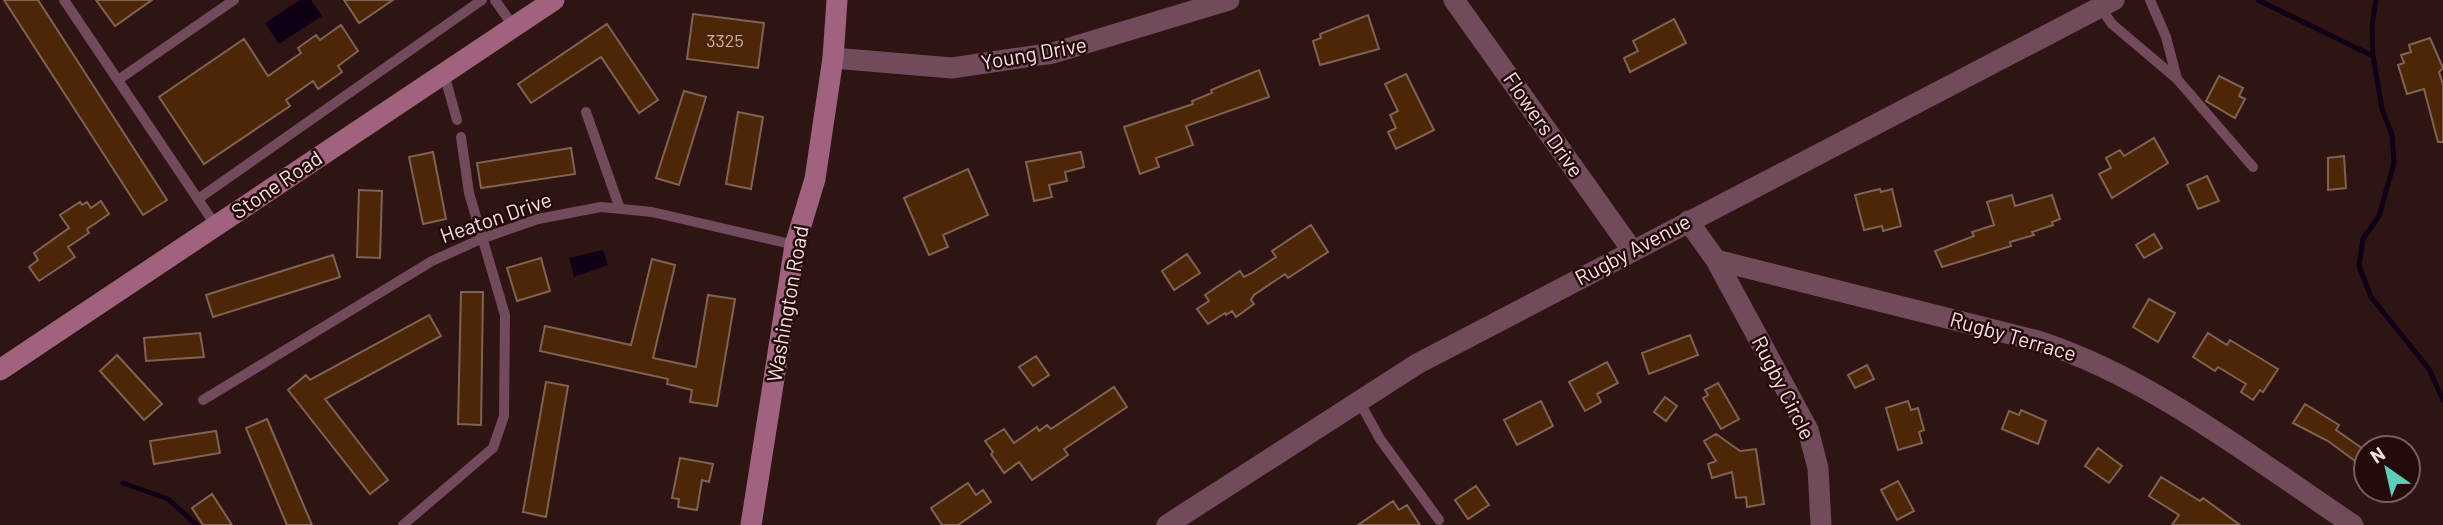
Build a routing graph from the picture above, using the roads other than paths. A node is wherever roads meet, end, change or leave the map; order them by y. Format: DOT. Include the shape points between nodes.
graph roads {
  1 [pos="64,0"];
  2 [pos="234,0"];
  3 [pos="482,0"];
  4 [pos="495,0"];
  5 [pos="554,0"];
  6 [pos="837,0"];
  7 [pos="1229,0"];
  8 [pos="1454,0"];
  9 [pos="2150,0"];
  10 [pos="2107,4"];
  11 [pos="514,27"];
  12 [pos="833,58"];
  13 [pos="444,74"];
  14 [pos="2177,79"];
  15 [pos="118,80"];
  16 [pos="586,112"];
  17 [pos="457,120"];
  18 [pos="461,137"];
  19 [pos="2253,167"];
  20 [pos="198,199"];
  21 [pos="620,209"];
  22 [pos="1688,221"];
  23 [pos="216,226"];
  24 [pos="481,239"];
  25 [pos="795,245"];
  26 [pos="1632,250"];
  27 [pos="1716,260"];
  28 [pos="0,370"];
  29 [pos="203,400"];
  30 [pos="1359,401"];
  31 [pos="1439,520"];
  32 [pos="403,525"];
  33 [pos="751,525"];
  34 [pos="1167,525"];
  35 [pos="1821,525"];
  36 [pos="2353,525"];
  1 -- 15 [label="lane"];
  2 -- 15 [label="lane"];
  3 -- 20 [label="lane"];
  4 -- 11 [label="lane"];
  5 -- 11 [label="street, Stone Road"];
  6 -- 12 [label="street, Washington Road"];
  7 -- 12 [label="street, Young Drive" via="1063,51 952,68"];
  8 -- 26 [label="street, Flowers Drive"];
  9 -- 14 [label="lane"];
  10 -- 14 [label="lane" via="2112,24"];
  10 -- 22 [label="street, Rugby Avenue"];
  11 -- 13 [label="street, Stone Road"];
  12 -- 25 [label="street, Washington Road" via="815,179"];
  13 -- 17 [label="lane"];
  13 -- 23 [label="street, Stone Road"];
  14 -- 19 [label="lane"];
  15 -- 20 [label="lane"];
  16 -- 21 [label="lane"];
  18 -- 24 [label="lane"];
  20 -- 23 [label="lane"];
  21 -- 24 [label="lane, Heaton Drive" via="601,206 538,219"];
  21 -- 25 [label="lane, Heaton Drive" via="652,212"];
  22 -- 26 [label="street, Rugby Avenue"];
  22 -- 27 [label="street, Rugby Circle"];
  23 -- 28 [label="street, Stone Road"];
  24 -- 29 [label="lane, Heaton Drive" via="432,261"];
  24 -- 32 [label="lane" via="505,315 504,416 493,447"];
  25 -- 33 [label="street, Washington Road"];
  26 -- 30 [label="street, Rugby Avenue" via="1417,364"];
  27 -- 35 [label="street, Rugby Circle" via="1808,430 1818,468"];
  27 -- 36 [label="street, Rugby Terrace" via="2081,355 2141,385"];
  30 -- 31 [label="lane" via="1380,439"];
  30 -- 34 [label="street, Rugby Avenue"];
}
